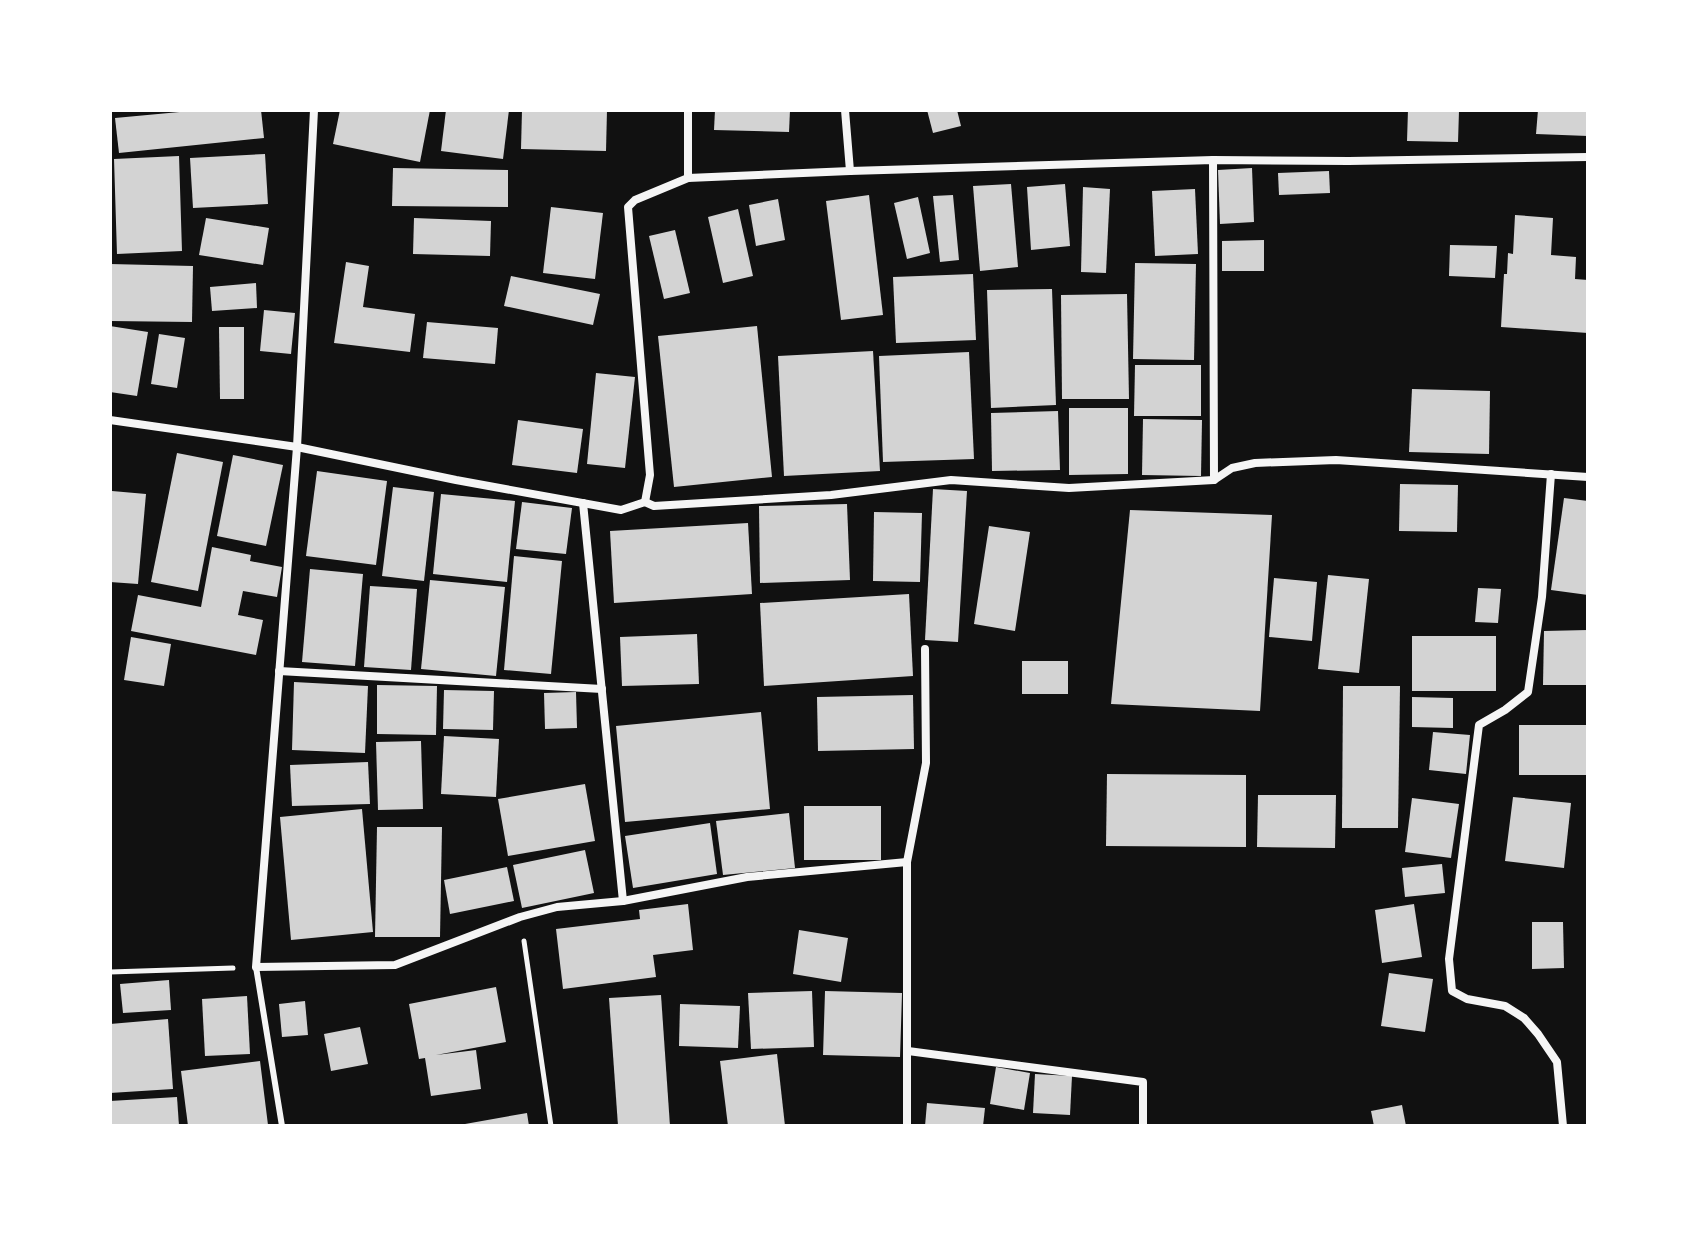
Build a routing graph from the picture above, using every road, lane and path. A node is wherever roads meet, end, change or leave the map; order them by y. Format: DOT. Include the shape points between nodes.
graph roads {
  1 [pos="314,110"];
  2 [pos="688,110"];
  3 [pos="845,110"];
  4 [pos="1588,157"];
  5 [pos="1213,160"];
  6 [pos="850,171"];
  7 [pos="688,178"];
  8 [pos="110,420"];
  9 [pos="297,447"];
  10 [pos="1551,474"];
  11 [pos="1588,477"];
  12 [pos="1214,480"];
  13 [pos="645,502"];
  14 [pos="583,503"];
  15 [pos="925,649"];
  16 [pos="279,671"];
  17 [pos="602,689"];
  18 [pos="907,862"];
  19 [pos="623,901"];
  20 [pos="520,917"];
  21 [pos="256,967"];
  22 [pos="110,972"];
  23 [pos="908,1051"];
  24 [pos="282,1126"];
  25 [pos="551,1126"];
  26 [pos="907,1126"];
  27 [pos="1143,1126"];
  28 [pos="1563,1126"];
  1 -- 9 [label="street"];
  2 -- 7 [label="street"];
  3 -- 6 [label="street"];
  4 -- 5 [label="street"];
  5 -- 6 [label="street"];
  5 -- 12 [label="street"];
  6 -- 7 [label="street"];
  7 -- 13 [label="street" via="628,207 650,475"];
  8 -- 9 [label="street"];
  9 -- 14 [label="street"];
  9 -- 16 [label="street"];
  10 -- 11 [label="street"];
  10 -- 12 [label="street" via="1336,460 1255,463 1232,468"];
  10 -- 28 [label="street" via="1528,692 1479,725 1449,959 1452,991 1505,1006 1524,1018 1551,1052 1557,1062"];
  12 -- 13 [label="street" via="1069,488 951,480 831,495 654,506"];
  13 -- 14 [label="street" via="621,510"];
  14 -- 17 [label="street"];
  15 -- 18 [label="street" via="926,763"];
  16 -- 17 [label="street"];
  16 -- 21 [label="street"];
  17 -- 19 [label="street"];
  18 -- 19 [label="street" via="747,877"];
  18 -- 23 [label="street"];
  19 -- 20 [label="street" via="557,907"];
  20 -- 21 [label="street" via="395,965"];
  20 -- 25 [label="path"];
  21 -- 22 [label="path"];
  21 -- 24 [label="lane"];
  23 -- 26 [label="street"];
  23 -- 27 [label="street" via="1143,1082"];
}
